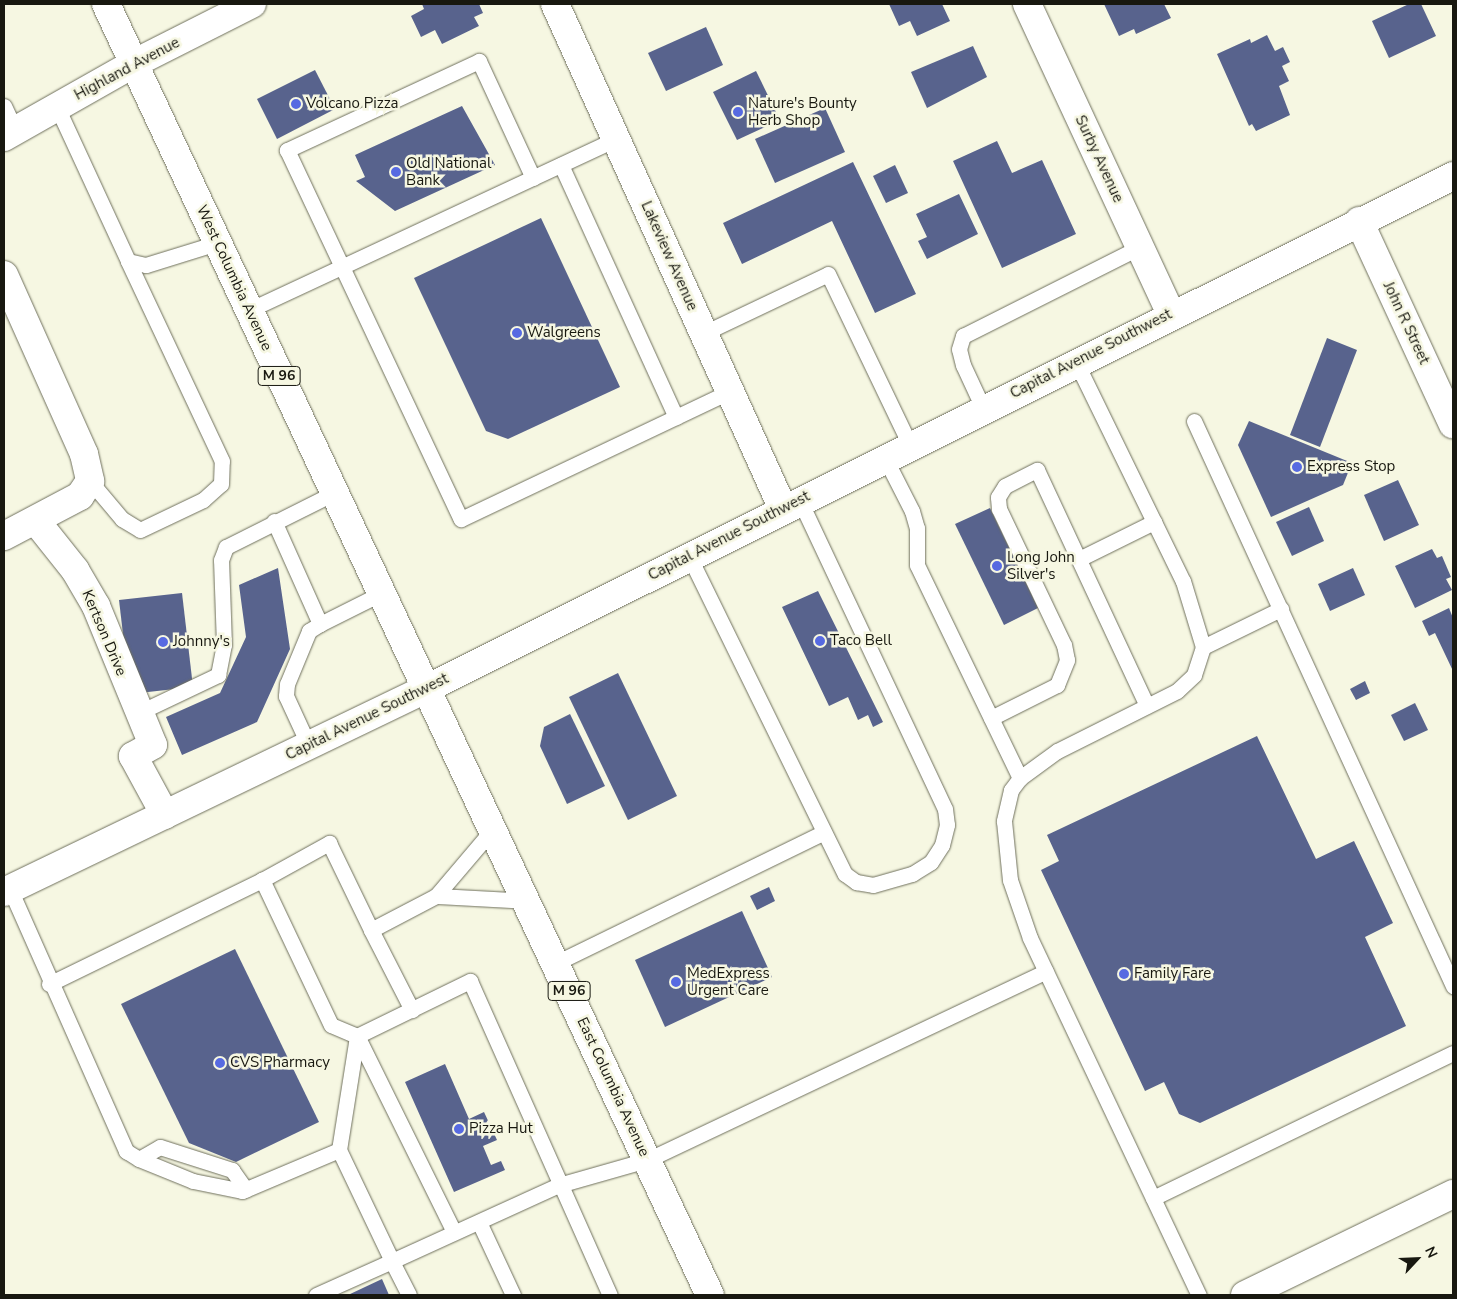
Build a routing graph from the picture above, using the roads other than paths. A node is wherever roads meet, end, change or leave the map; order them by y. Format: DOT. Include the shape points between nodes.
graph roads {
  1 [pos="106,4"];
  2 [pos="252,4"];
  3 [pos="555,4"];
  4 [pos="1027,4"];
  5 [pos="134,63"];
  6 [pos="57,107"];
  7 [pos="8,124"];
  8 [pos="616,140"];
  9 [pos="561,165"];
  10 [pos="1453,176"];
  11 [pos="533,178"];
  12 [pos="1359,221"];
  13 [pos="217,243"];
  14 [pos="1140,247"];
  15 [pos="128,261"];
  16 [pos="342,267"];
  17 [pos="4,275"];
  18 [pos="249,310"];
  19 [pos="1171,314"];
  20 [pos="704,333"];
  21 [pos="1076,362"];
  22 [pos="730,391"];
  23 [pos="984,408"];
  24 [pos="676,417"];
  25 [pos="1194,421"];
  26 [pos="1453,424"];
  27 [pos="910,445"];
  28 [pos="885,458"];
  29 [pos="90,481"];
  30 [pos="334,493"];
  31 [pos="791,505"];
  32 [pos="36,521"];
  33 [pos="274,522"];
  34 [pos="1154,522"];
  35 [pos="4,536"];
  36 [pos="689,556"];
  37 [pos="1079,559"];
  38 [pos="382,593"];
  39 [pos="1281,610"];
  40 [pos="320,624"];
  41 [pos="1203,647"];
  42 [pos="428,688"];
  43 [pos="1147,706"];
  44 [pos="138,713"];
  45 [pos="992,718"];
  46 [pos="308,746"];
  47 [pos="1020,778"];
  48 [pos="165,815"];
  49 [pos="493,829"];
  50 [pos="824,832"];
  51 [pos="262,880"];
  52 [pos="7,891"];
  53 [pos="436,896"];
  54 [pos="527,901"];
  55 [pos="371,930"];
  56 [pos="556,963"];
  57 [pos="1046,971"];
  58 [pos="49,984"];
  59 [pos="1453,986"];
  60 [pos="412,1010"];
  61 [pos="357,1036"];
  62 [pos="1453,1053"];
  63 [pos="339,1150"];
  64 [pos="139,1160"];
  65 [pos="647,1160"];
  66 [pos="559,1185"];
  67 [pos="246,1190"];
  68 [pos="1453,1194"];
  69 [pos="1153,1198"];
  70 [pos="479,1222"];
  71 [pos="454,1232"];
  72 [pos="392,1261"];
  73 [pos="316,1295"];
  74 [pos="409,1295"];
  75 [pos="513,1295"];
  76 [pos="610,1295"];
  77 [pos="710,1295"];
  78 [pos="1199,1295"];
  79 [pos="1246,1295"];
  1 -- 5 [label="main road, West Columbia Avenue / M 96"];
  2 -- 5 [label="main road, Highland Avenue"];
  3 -- 8 [label="main road, Lakeview Avenue"];
  4 -- 14 [label="main road, Surby Avenue"];
  5 -- 6 [label="main road, Highland Avenue"];
  5 -- 13 [label="main road, West Columbia Avenue / M 96"];
  6 -- 7 [label="main road, Highland Avenue"];
  6 -- 15 [label="lane"];
  8 -- 9 [label="lane"];
  8 -- 20 [label="main road, Lakeview Avenue"];
  9 -- 11 [label="lane"];
  9 -- 24 [label="lane"];
  10 -- 12 [label="main road, Capital Avenue Southwest"];
  11 -- 16 [label="lane"];
  11 -- 16 [label="lane" via="479,61 287,150"];
  12 -- 19 [label="main road, Capital Avenue Southwest"];
  12 -- 26 [label="main road, John R Street"];
  13 -- 15 [label="lane" via="146,265"];
  13 -- 18 [label="main road, West Columbia Avenue / M 96"];
  14 -- 19 [label="main road, Surby Avenue"];
  14 -- 23 [label="lane" via="963,336 959,349 963,365"];
  15 -- 29 [label="lane" via="222,461 221,484 203,500 140,530 122,519"];
  16 -- 18 [label="lane"];
  16 -- 24 [label="lane" via="461,519"];
  17 -- 29 [label="main road" via="84,454"];
  18 -- 30 [label="main road, West Columbia Avenue / M 96"];
  19 -- 21 [label="main road, Capital Avenue Southwest"];
  20 -- 22 [label="main road, Lakeview Avenue"];
  20 -- 27 [label="lane" via="828,274"];
  21 -- 23 [label="main road, Capital Avenue Southwest"];
  21 -- 34 [label="lane"];
  22 -- 24 [label="lane"];
  22 -- 31 [label="main road, Lakeview Avenue"];
  23 -- 27 [label="main road, Capital Avenue Southwest"];
  25 -- 39 [label="lane"];
  27 -- 28 [label="main road, Capital Avenue Southwest"];
  28 -- 31 [label="main road, Capital Avenue Southwest"];
  28 -- 45 [label="lane" via="912,511 917,528 918,565"];
  29 -- 32 [label="main road" via="80,496"];
  30 -- 33 [label="lane"];
  30 -- 38 [label="main road, West Columbia Avenue / M 96"];
  31 -- 36 [label="main road, Capital Avenue Southwest"];
  31 -- 50 [label="lane" via="944,809 947,825 942,845 931,862 912,874 873,885 856,882 845,874"];
  32 -- 35 [label="main road"];
  32 -- 44 [label="main road, Kertson Drive" via="75,570 96,606"];
  33 -- 40 [label="lane"];
  33 -- 44 [label="lane" via="234,541 226,547 221,560 224,646 218,675"];
  34 -- 37 [label="lane"];
  34 -- 41 [label="lane" via="1191,602"];
  36 -- 42 [label="main road, Capital Avenue Southwest"];
  36 -- 50 [label="lane"];
  37 -- 43 [label="lane"];
  37 -- 45 [label="lane" via="1037,470 1005,486 998,497 999,509 1064,645 1067,660 1057,685"];
  38 -- 40 [label="lane"];
  38 -- 42 [label="main road, West Columbia Avenue / M 96"];
  39 -- 41 [label="lane"];
  39 -- 59 [label="lane"];
  40 -- 46 [label="lane" via="309,631 287,684 286,696"];
  41 -- 43 [label="lane" via="1194,675 1177,691"];
  42 -- 46 [label="main road, Capital Avenue Southwest"];
  42 -- 49 [label="main road, East Columbia Avenue / M 96"];
  43 -- 47 [label="lane" via="1057,751"];
  44 -- 48 [label="main road, Kertson Drive" via="153,745 133,756"];
  45 -- 47 [label="lane"];
  46 -- 48 [label="main road, Capital Avenue Southwest"];
  47 -- 57 [label="lane" via="1011,790 1004,821 1010,880"];
  48 -- 52 [label="main road, Capital Avenue Southwest"];
  49 -- 53 [label="lane"];
  49 -- 54 [label="main road, East Columbia Avenue / M 96"];
  50 -- 56 [label="lane"];
  51 -- 55 [label="lane" via="329,843"];
  51 -- 58 [label="lane"];
  51 -- 61 [label="lane" via="331,1025"];
  52 -- 58 [label="lane"];
  53 -- 54 [label="lane"];
  53 -- 55 [label="lane"];
  54 -- 56 [label="main road, East Columbia Avenue / M 96"];
  55 -- 60 [label="lane"];
  56 -- 65 [label="main road, East Columbia Avenue / M 96"];
  57 -- 65 [label="lane"];
  57 -- 69 [label="lane"];
  58 -- 64 [label="lane" via="126,1151"];
  60 -- 61 [label="lane"];
  60 -- 66 [label="lane" via="470,981"];
  61 -- 63 [label="lane"];
  61 -- 71 [label="lane"];
  62 -- 69 [label="lane"];
  63 -- 67 [label="lane"];
  63 -- 72 [label="lane"];
  64 -- 67 [label="lane" via="193,1181"];
  64 -- 67 [label="lane" via="160,1147 232,1170"];
  65 -- 66 [label="lane"];
  65 -- 77 [label="main road, East Columbia Avenue / M 96"];
  66 -- 70 [label="lane"];
  66 -- 76 [label="lane"];
  68 -- 79 [label="main road"];
  69 -- 78 [label="lane"];
  70 -- 71 [label="lane"];
  70 -- 75 [label="lane"];
  71 -- 72 [label="lane"];
  72 -- 73 [label="lane"];
  72 -- 74 [label="lane"];
}
